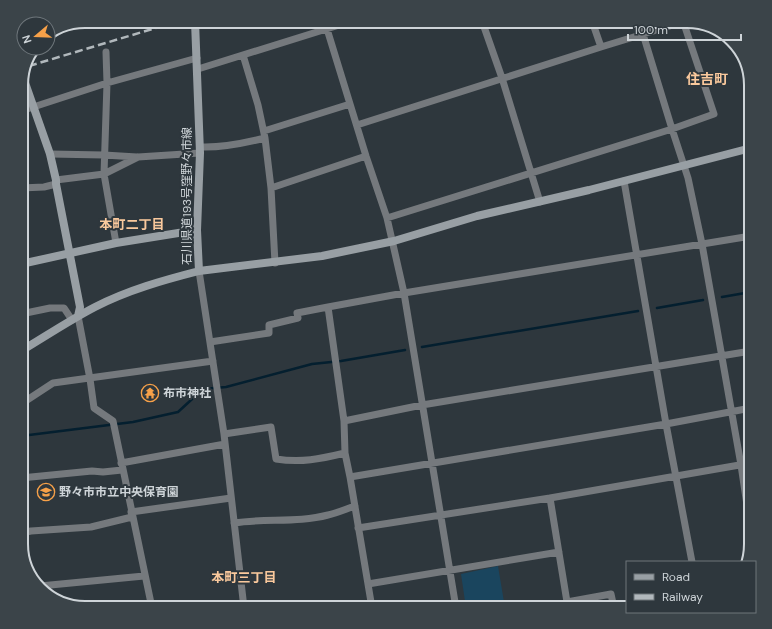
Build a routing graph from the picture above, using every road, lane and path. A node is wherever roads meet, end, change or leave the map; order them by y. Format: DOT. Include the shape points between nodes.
graph roads {
  1 [pos="195,28"];
  2 [pos="330,28"];
  3 [pos="484,28"];
  4 [pos="594,28"];
  5 [pos="641,28"];
  6 [pos="664,28"];
  7 [pos="686,28"];
  8 [pos="327,29"];
  9 [pos="643,35"];
  10 [pos="601,47"];
  11 [pos="106,52"];
  12 [pos="243,55"];
  13 [pos="197,58"];
  14 [pos="198,69"];
  15 [pos="502,78"];
  16 [pos="107,84"];
  17 [pos="28,92"];
  18 [pos="350,104"];
  19 [pos="33,108"];
  20 [pos="28,109"];
  21 [pos="357,125"];
  22 [pos="672,129"];
  23 [pos="265,134"];
  24 [pos="200,150"];
  25 [pos="744,150"];
  26 [pos="50,154"];
  27 [pos="104,155"];
  28 [pos="366,156"];
  29 [pos="138,157"];
  30 [pos="685,166"];
  31 [pos="531,173"];
  32 [pos="104,174"];
  33 [pos="624,181"];
  34 [pos="56,182"];
  35 [pos="28,188"];
  36 [pos="271,188"];
  37 [pos="540,202"];
  38 [pos="387,218"];
  39 [pos="197,230"];
  40 [pos="744,237"];
  41 [pos="394,241"];
  42 [pos="116,242"];
  43 [pos="702,244"];
  44 [pos="69,252"];
  45 [pos="638,255"];
  46 [pos="28,262"];
  47 [pos="274,263"];
  48 [pos="200,271"];
  49 [pos="404,293"];
  50 [pos="328,307"];
  51 [pos="28,313"];
  52 [pos="75,318"];
  53 [pos="210,342"];
  54 [pos="28,347"];
  55 [pos="744,352"];
  56 [pos="722,356"];
  57 [pos="213,362"];
  58 [pos="657,366"];
  59 [pos="90,379"];
  60 [pos="28,399"];
  61 [pos="422,406"];
  62 [pos="744,409"];
  63 [pos="731,411"];
  64 [pos="344,421"];
  65 [pos="666,424"];
  66 [pos="224,434"];
  67 [pos="225,444"];
  68 [pos="345,453"];
  69 [pos="432,463"];
  70 [pos="744,464"];
  71 [pos="741,465"];
  72 [pos="122,466"];
  73 [pos="675,476"];
  74 [pos="28,477"];
  75 [pos="350,477"];
  76 [pos="744,485"];
  77 [pos="231,498"];
  78 [pos="550,498"];
  79 [pos="355,506"];
  80 [pos="132,514"];
  81 [pos="441,514"];
  82 [pos="234,522"];
  83 [pos="358,528"];
  84 [pos="28,532"];
  85 [pos="559,552"];
  86 [pos="692,561"];
  87 [pos="450,571"];
  88 [pos="144,576"];
  89 [pos="368,584"];
  90 [pos="46,585"];
  91 [pos="150,601"];
  92 [pos="243,601"];
  93 [pos="371,601"];
  94 [pos="455,601"];
  95 [pos="567,601"];
  96 [pos="584,601"];
  97 [pos="612,601"];
  1 -- 13 [label="street, 石川県道193号窪野々市線"];
  2 -- 8 [label="street"];
  3 -- 15 [label="street"];
  4 -- 10 [label="street"];
  5 -- 9 [label="street"];
  6 -- 9 [label="street"];
  7 -- 22 [label="street" via="714,114"];
  8 -- 12 [label="street"];
  8 -- 18 [label="street"];
  9 -- 10 [label="street"];
  9 -- 22 [label="street"];
  10 -- 15 [label="street"];
  11 -- 16 [label="street"];
  12 -- 14 [label="street"];
  12 -- 23 [label="street"];
  13 -- 14 [label="street, 石川県道193号窪野々市線"];
  13 -- 16 [label="street"];
  14 -- 24 [label="street, 石川県道193号窪野々市線"];
  15 -- 21 [label="street"];
  15 -- 31 [label="street"];
  16 -- 19 [label="street"];
  16 -- 27 [label="street"];
  17 -- 19 [label="street"];
  18 -- 21 [label="street"];
  18 -- 23 [label="street"];
  19 -- 20 [label="street"];
  19 -- 26 [label="street"];
  21 -- 28 [label="street"];
  22 -- 30 [label="street"];
  22 -- 31 [label="street"];
  23 -- 24 [label="street" via="255,141"];
  23 -- 36 [label="street"];
  24 -- 29 [label="street"];
  24 -- 39 [label="street, 石川県道193号窪野々市線"];
  25 -- 30 [label="street"];
  26 -- 27 [label="street"];
  26 -- 34 [label="street"];
  27 -- 29 [label="street"];
  27 -- 32 [label="street"];
  28 -- 36 [label="street"];
  28 -- 38 [label="street"];
  29 -- 32 [label="street"];
  30 -- 33 [label="street"];
  30 -- 43 [label="street"];
  31 -- 37 [label="street"];
  31 -- 38 [label="street"];
  32 -- 34 [label="street"];
  32 -- 42 [label="street"];
  33 -- 37 [label="street"];
  33 -- 45 [label="street"];
  34 -- 35 [label="street" via="44,187"];
  34 -- 44 [label="street"];
  36 -- 47 [label="street"];
  37 -- 41 [label="street" via="477,216"];
  38 -- 41 [label="street"];
  39 -- 42 [label="street"];
  39 -- 48 [label="street, 石川県道193号窪野々市線"];
  40 -- 43 [label="street"];
  41 -- 47 [label="street"];
  41 -- 49 [label="street"];
  42 -- 44 [label="street"];
  43 -- 45 [label="street"];
  43 -- 56 [label="street"];
  44 -- 46 [label="street"];
  44 -- 52 [label="street" via="80,307"];
  45 -- 49 [label="street"];
  45 -- 58 [label="street"];
  47 -- 48 [label="street"];
  48 -- 52 [label="street, 石川県道193号窪野々市線" via="120,295"];
  48 -- 53 [label="street"];
  49 -- 50 [label="street"];
  49 -- 61 [label="street"];
  50 -- 53 [label="street" via="298,313 298,318 269,325 269,333"];
  50 -- 64 [label="street"];
  51 -- 52 [label="street" via="64,308"];
  52 -- 54 [label="street, 石川県道193号窪野々市線"];
  52 -- 59 [label="street"];
  53 -- 57 [label="street"];
  55 -- 56 [label="street"];
  56 -- 58 [label="street"];
  56 -- 63 [label="street"];
  57 -- 59 [label="street"];
  57 -- 66 [label="street"];
  58 -- 61 [label="street"];
  58 -- 65 [label="street"];
  59 -- 60 [label="street" via="53,383"];
  59 -- 72 [label="street" via="94,408 114,424"];
  61 -- 64 [label="street"];
  61 -- 69 [label="street"];
  62 -- 63 [label="street"];
  63 -- 65 [label="street"];
  63 -- 71 [label="street"];
  64 -- 68 [label="street"];
  65 -- 69 [label="street"];
  65 -- 73 [label="street"];
  66 -- 67 [label="street"];
  66 -- 68 [label="street" via="271,428 276,459 291,462 313,461"];
  67 -- 72 [label="street"];
  67 -- 77 [label="street"];
  68 -- 75 [label="street"];
  69 -- 75 [label="street"];
  69 -- 81 [label="street"];
  70 -- 71 [label="street"];
  71 -- 73 [label="street"];
  71 -- 76 [label="street"];
  72 -- 74 [label="street" via="103,472"];
  72 -- 80 [label="street"];
  73 -- 78 [label="street"];
  73 -- 86 [label="street"];
  75 -- 79 [label="street"];
  77 -- 80 [label="street"];
  77 -- 82 [label="street"];
  78 -- 81 [label="street"];
  78 -- 85 [label="street"];
  79 -- 82 [label="street" via="328,516"];
  79 -- 83 [label="street"];
  80 -- 84 [label="street" via="91,527"];
  80 -- 88 [label="street"];
  81 -- 83 [label="street"];
  81 -- 87 [label="street"];
  82 -- 92 [label="street"];
  83 -- 89 [label="street"];
  85 -- 87 [label="street"];
  85 -- 95 [label="street"];
  87 -- 89 [label="street"];
  87 -- 94 [label="street"];
  88 -- 90 [label="street"];
  88 -- 91 [label="street"];
  89 -- 93 [label="street"];
  96 -- 97 [label="street" via="611,594"];
}
